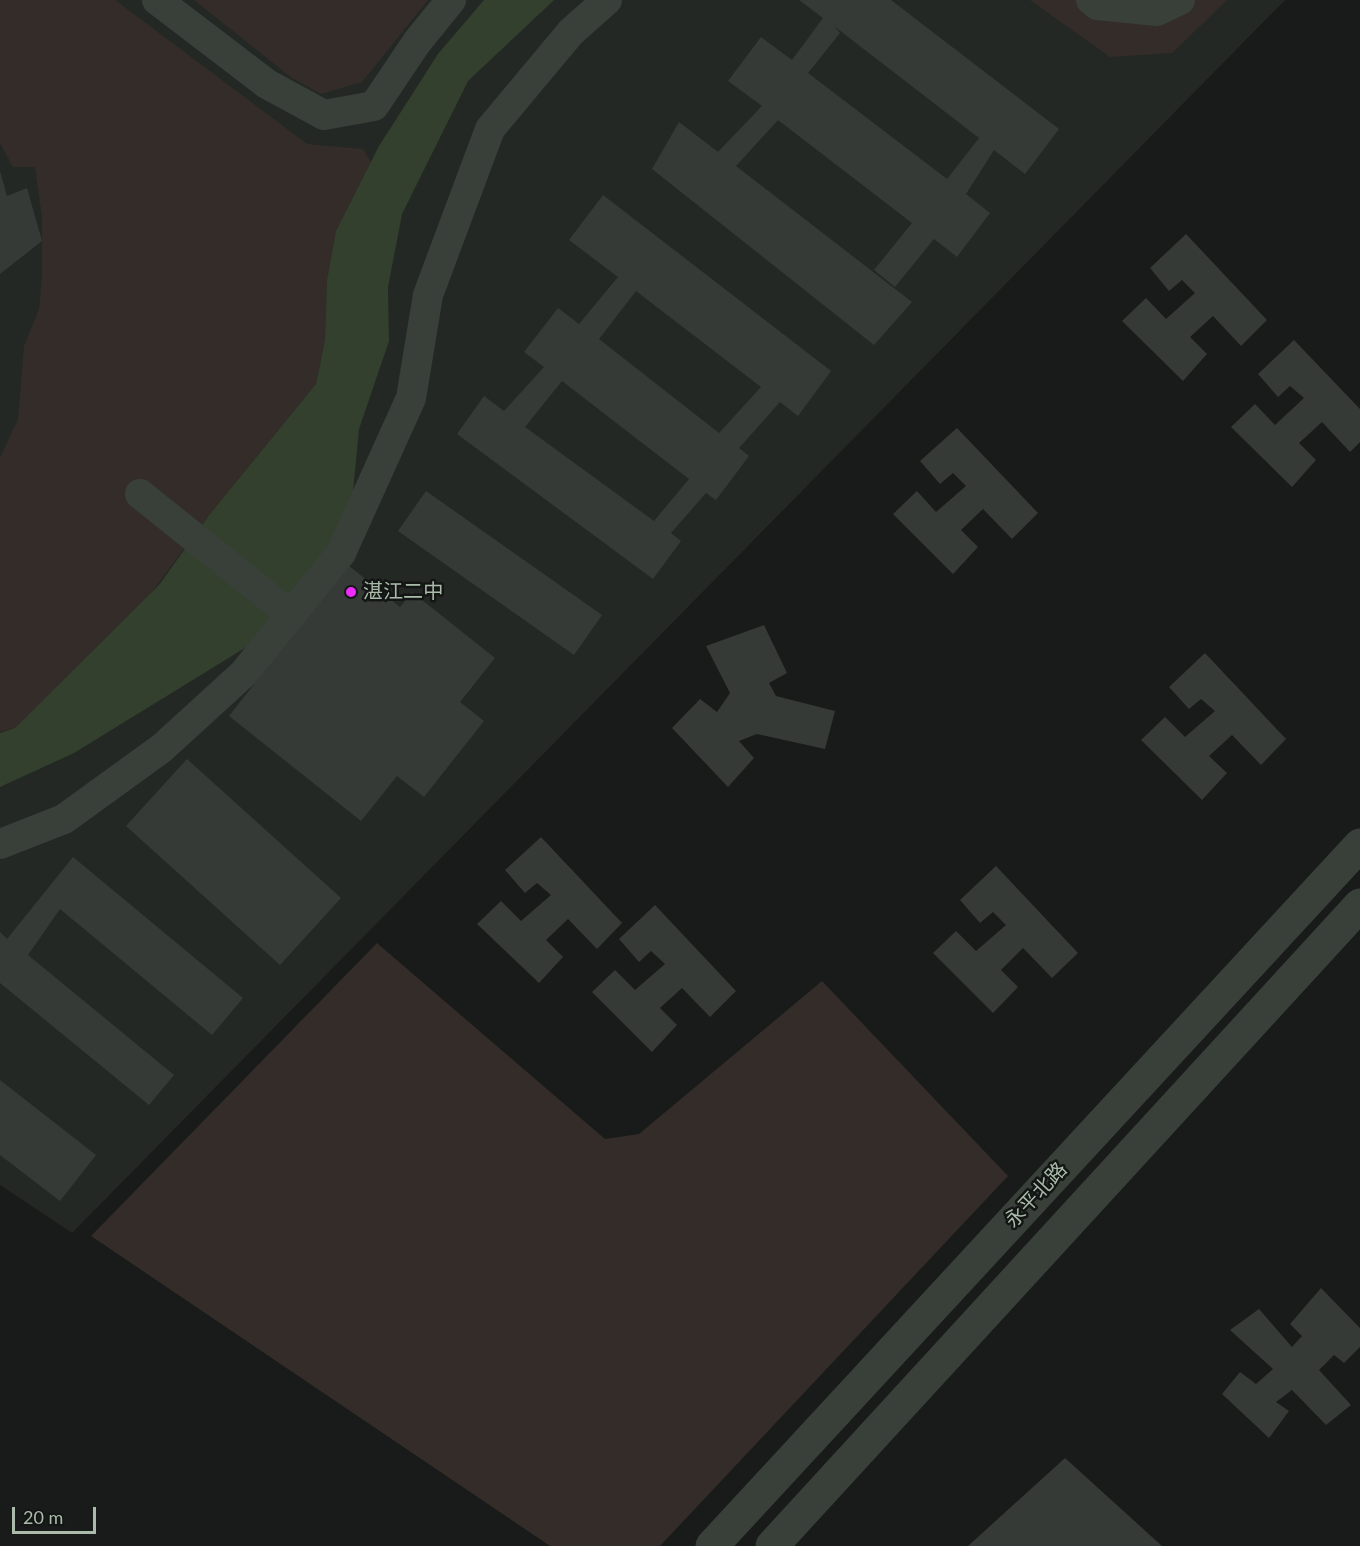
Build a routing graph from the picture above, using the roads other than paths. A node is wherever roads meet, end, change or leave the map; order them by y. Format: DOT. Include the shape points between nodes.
graph roads {
  1 [pos="157,0"];
  2 [pos="451,0"];
  3 [pos="607,0"];
  4 [pos="1091,0"];
  5 [pos="1180,0"];
  6 [pos="140,494"];
  7 [pos="291,615"];
  8 [pos="0,844"];
  9 [pos="1360,845"];
  10 [pos="1360,905"];
  11 [pos="712,1546"];
  12 [pos="772,1546"];
  1 -- 2 [label="street" via="267,84 324,115 374,105"];
  3 -- 7 [label="street" via="571,32 490,129 428,295 411,398 340,553"];
  4 -- 5 [label="street" via="1097,5 1157,10"];
  6 -- 7 [label="street"];
  7 -- 8 [label="street" via="244,673 162,748 64,819"];
  9 -- 11 [label="street, 永平北路"];
  10 -- 12 [label="street"];
}
